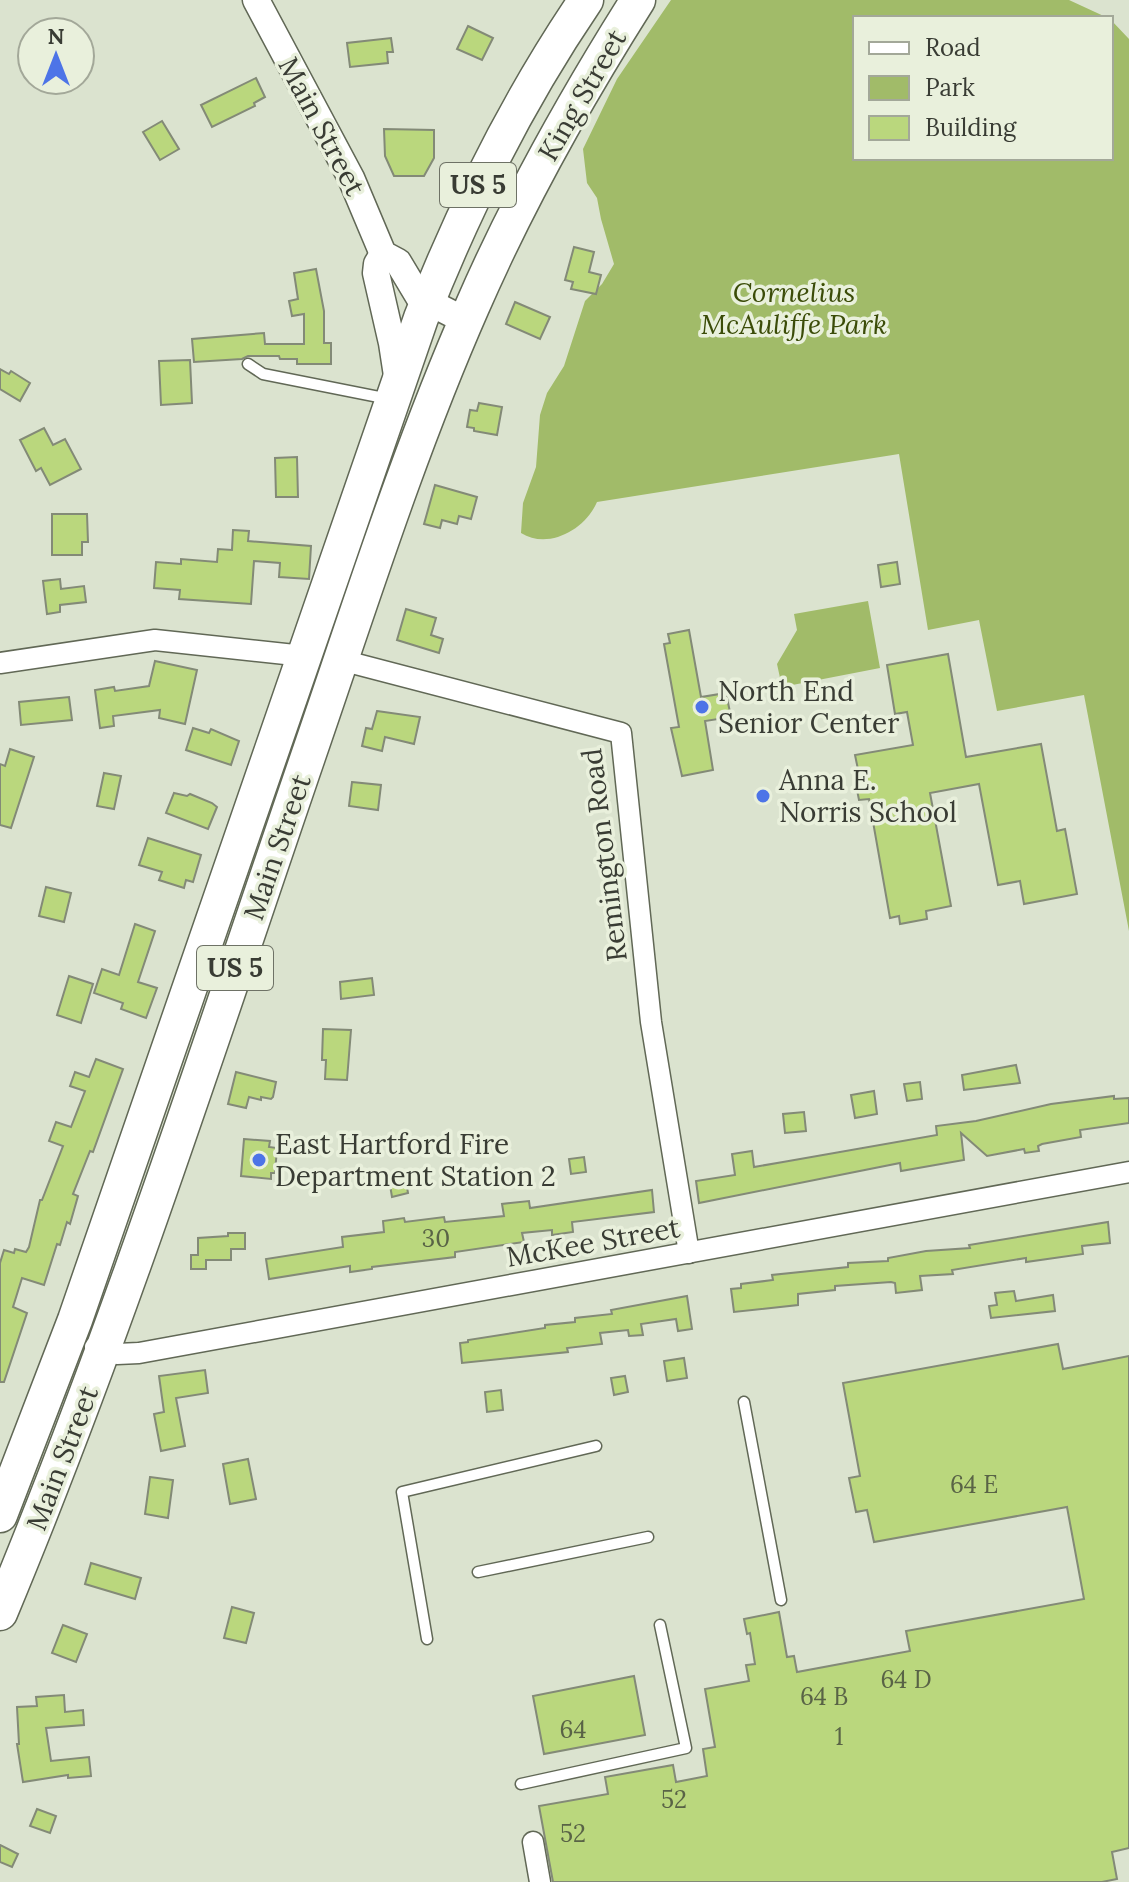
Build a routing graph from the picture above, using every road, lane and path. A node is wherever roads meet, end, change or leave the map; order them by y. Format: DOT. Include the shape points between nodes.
graph roads {
  1 [pos="256,0"];
  2 [pos="586,0"];
  3 [pos="638,0"];
  4 [pos="383,254"];
  5 [pos="427,303"];
  6 [pos="466,321"];
  7 [pos="248,364"];
  8 [pos="395,392"];
  9 [pos="304,656"];
  10 [pos="341,660"];
  11 [pos="0,663"];
  12 [pos="137,1142"];
  13 [pos="171,1154"];
  14 [pos="1129,1172"];
  15 [pos="689,1253"];
  16 [pos="69,1338"];
  17 [pos="103,1350"];
  18 [pos="744,1402"];
  19 [pos="596,1446"];
  20 [pos="0,1515"];
  21 [pos="648,1537"];
  22 [pos="478,1572"];
  23 [pos="781,1600"];
  24 [pos="0,1613"];
  25 [pos="660,1625"];
  26 [pos="427,1639"];
  27 [pos="521,1784"];
  28 [pos="533,1842"];
  29 [pos="540,1882"];
  1 -- 4 [label="street, Main Street" via="345,166"];
  2 -- 5 [label="highway, King Street / US 5" via="495,151"];
  3 -- 6 [label="highway, King Street / US 5" via="547,156"];
  4 -- 5 [label="street, Main Street" via="398,262"];
  4 -- 8 [label="street, Main Street" via="376,271 392,343"];
  5 -- 6 [label="street, Main Street"];
  5 -- 8 [label="highway, King Street / US 5"];
  6 -- 10 [label="highway, Main Street / US 5"];
  7 -- 8 [label="lane" via="263,374"];
  8 -- 9 [label="highway, Main Street / US 5"];
  9 -- 11 [label="street" via="155,640"];
  9 -- 12 [label="highway, Main Street / US 5"];
  10 -- 13 [label="highway, Main Street / US 5"];
  10 -- 15 [label="street, Remington Road" via="621,733 651,1022"];
  12 -- 13 [label="highway"];
  12 -- 16 [label="highway, Main Street / US 5"];
  13 -- 17 [label="highway, Main Street / US 5"];
  14 -- 15 [label="street, McKee Street"];
  15 -- 17 [label="street, McKee Street" via="139,1353"];
  16 -- 17 [label="street, McKee Street"];
  16 -- 20 [label="highway, Main Street / US 5"];
  17 -- 24 [label="highway, Main Street / US 5"];
  18 -- 23 [label="lane"];
  19 -- 26 [label="lane" via="402,1492"];
  21 -- 22 [label="lane"];
  25 -- 27 [label="lane" via="686,1748"];
  28 -- 29 [label="street"];
}
